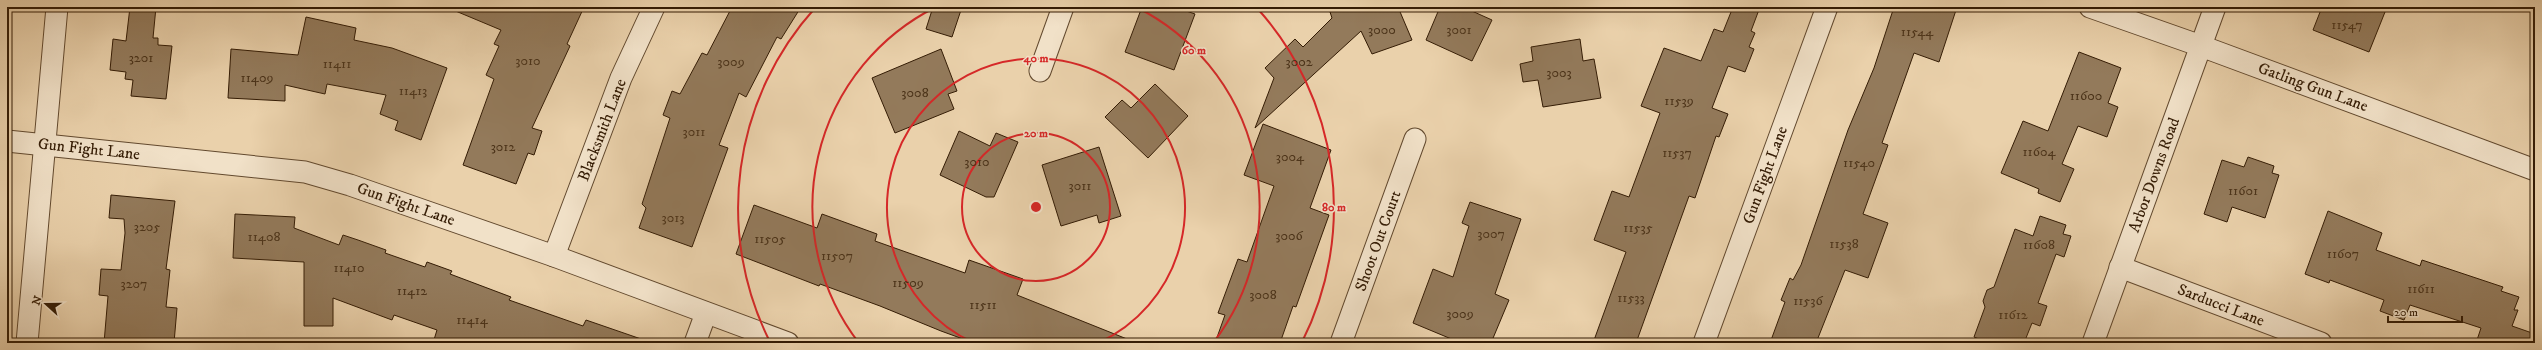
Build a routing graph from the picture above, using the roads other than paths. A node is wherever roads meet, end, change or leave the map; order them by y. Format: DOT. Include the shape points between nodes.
graph roads {
  1 [pos="57,7"];
  2 [pos="654,7"];
  3 [pos="1063,7"];
  4 [pos="1827,7"];
  5 [pos="2090,7"];
  6 [pos="2215,7"];
  7 [pos="2201,46"];
  8 [pos="1040,71"];
  9 [pos="1415,139"];
  10 [pos="7,141"];
  11 [pos="45,144"];
  12 [pos="2535,170"];
  13 [pos="554,256"];
  14 [pos="2120,267"];
  15 [pos="706,313"];
  16 [pos="27,343"];
  17 [pos="695,343"];
  18 [pos="788,343"];
  19 [pos="1341,343"];
  20 [pos="1704,343"];
  21 [pos="2093,343"];
  22 [pos="2321,343"];
  1 -- 11 [label="street"];
  2 -- 13 [label="street, Blacksmith Lane" via="621,78"];
  3 -- 8 [label="street"];
  4 -- 20 [label="street, Gun Fight Lane"];
  5 -- 7 [label="street, Gatling Gun Lane"];
  6 -- 7 [label="street, Arbor Downs Road"];
  7 -- 12 [label="street, Gatling Gun Lane"];
  7 -- 14 [label="street, Arbor Downs Road"];
  9 -- 19 [label="street, Shoot Out Court"];
  10 -- 11 [label="street, Gun Fight Lane"];
  11 -- 13 [label="street, Gun Fight Lane" via="305,172 350,185"];
  11 -- 16 [label="street"];
  13 -- 15 [label="street, Gun Fight Lane"];
  14 -- 21 [label="street, Arbor Downs Road"];
  14 -- 22 [label="street, Sarducci Lane"];
  15 -- 17 [label="street"];
  15 -- 18 [label="street, Gun Fight Lane"];
}
